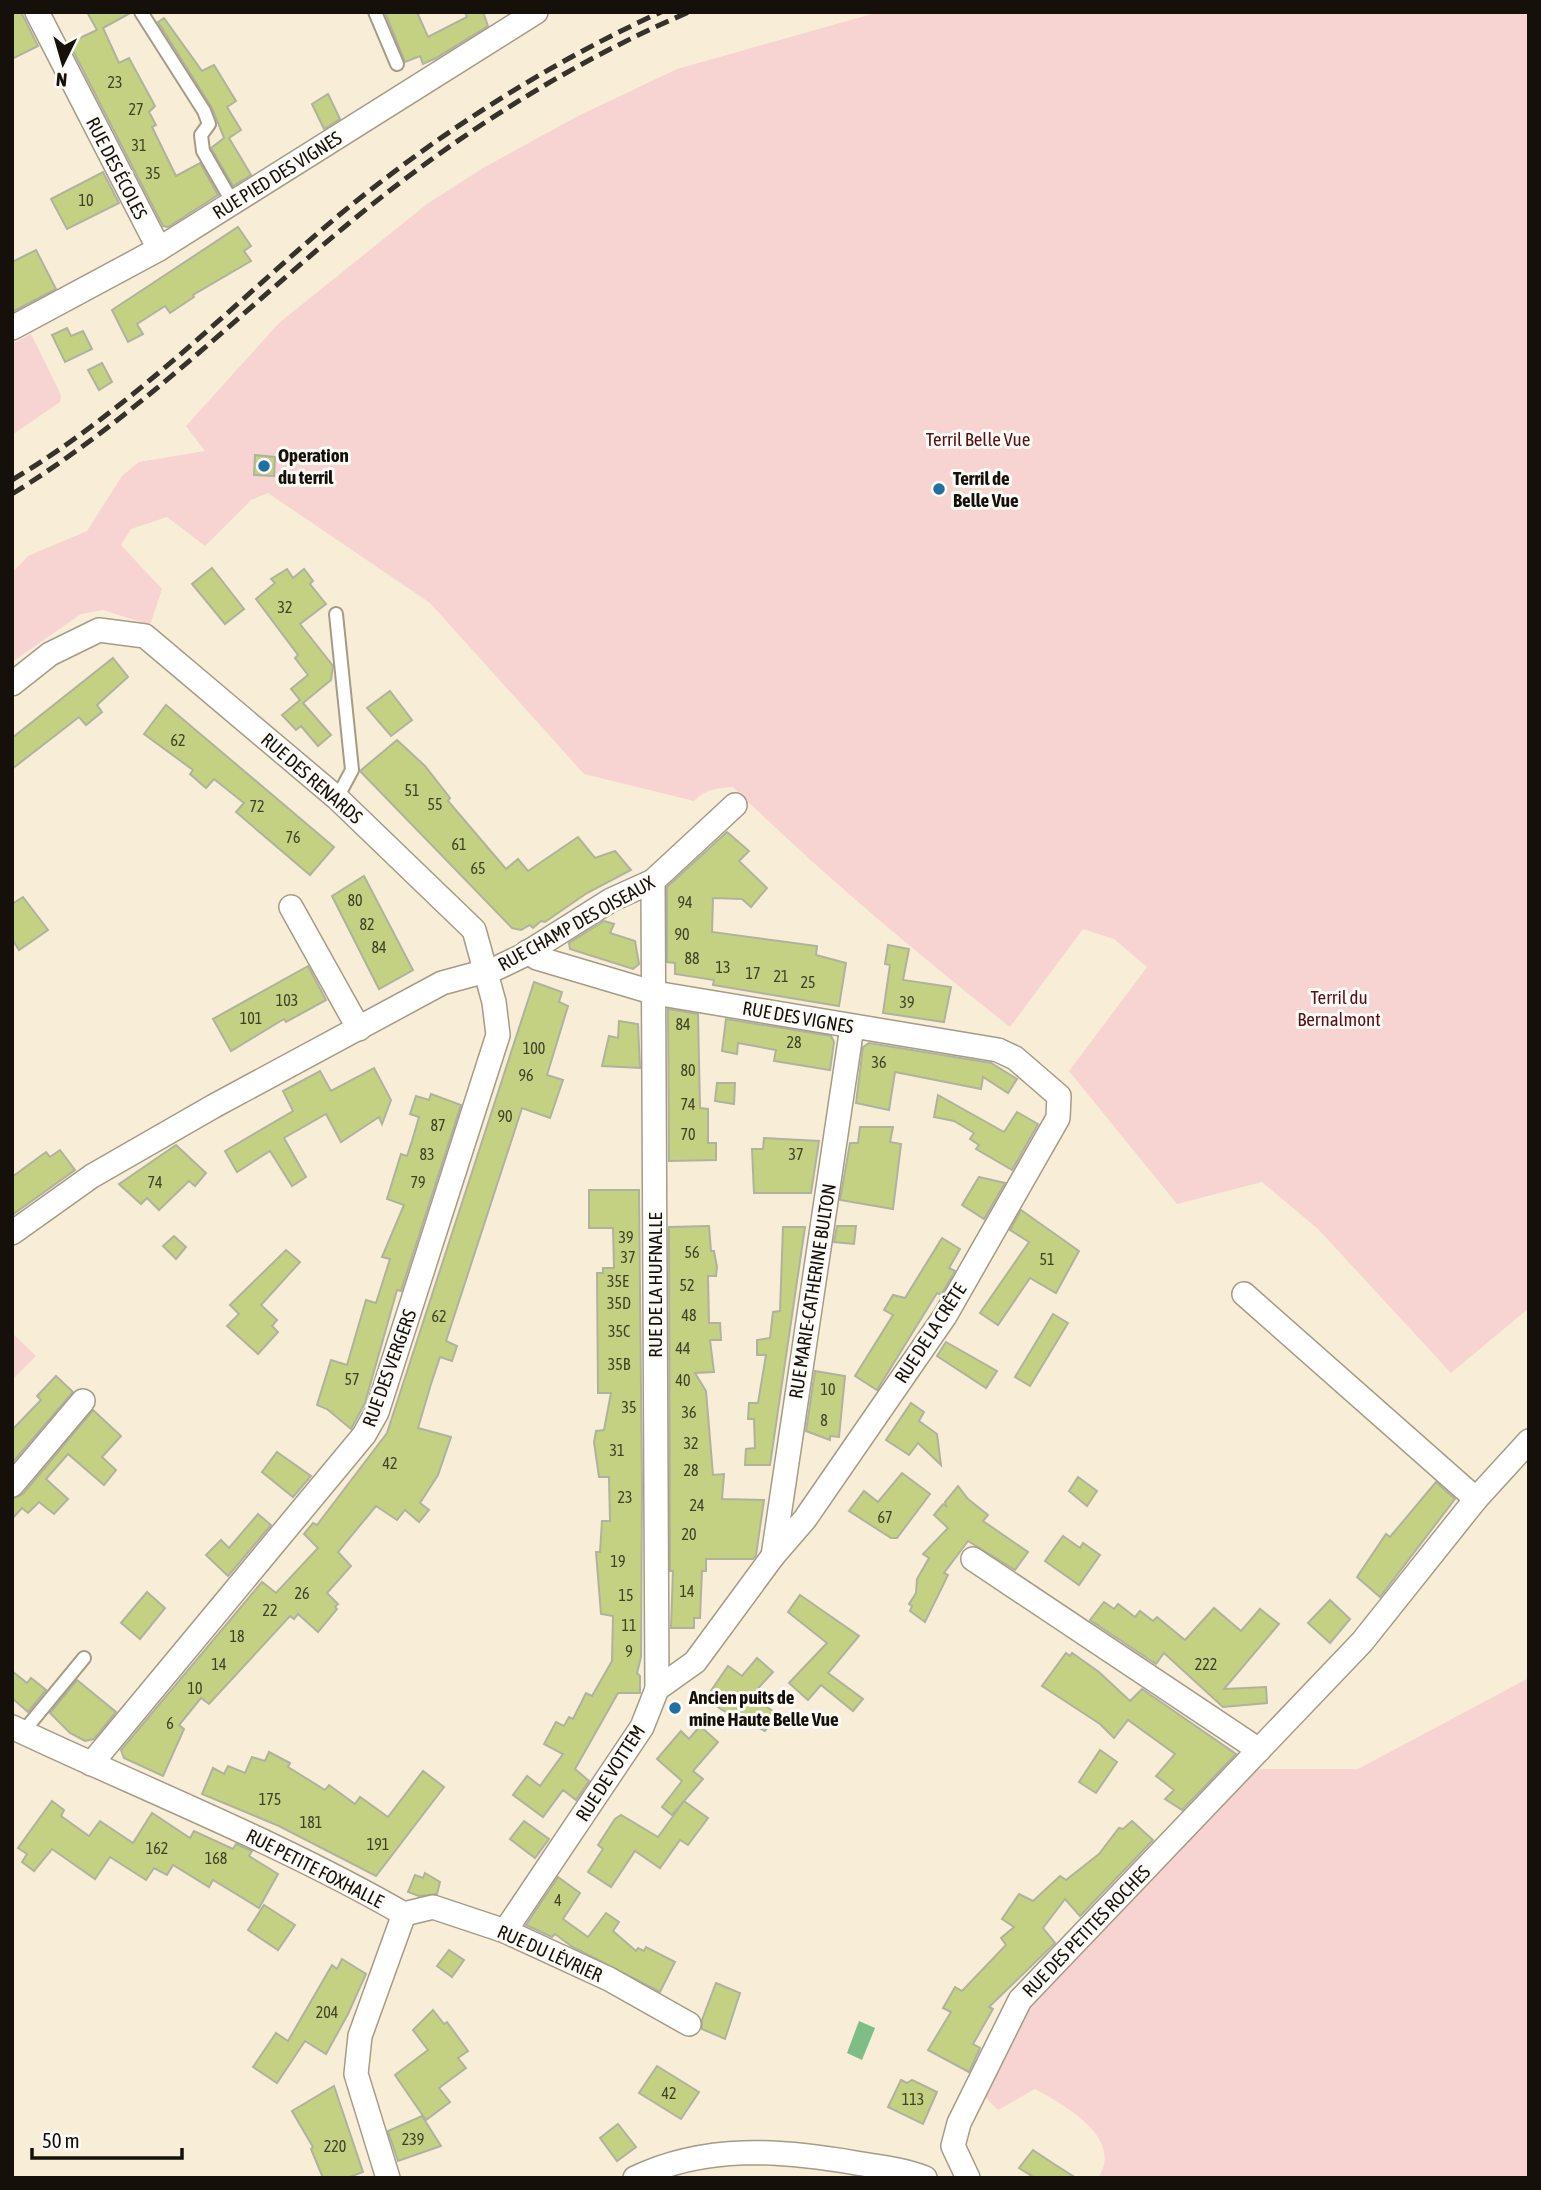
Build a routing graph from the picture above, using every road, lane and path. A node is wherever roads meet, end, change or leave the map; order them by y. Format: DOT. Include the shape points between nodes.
graph roads {
  1 [pos="37,12"];
  2 [pos="141,12"];
  3 [pos="375,12"];
  4 [pos="536,12"];
  5 [pos="397,64"];
  6 [pos="233,203"];
  7 [pos="159,249"];
  8 [pos="12,328"];
  9 [pos="336,614"];
  10 [pos="12,684"];
  11 [pos="337,798"];
  12 [pos="736,805"];
  13 [pos="653,881"];
  14 [pos="291,907"];
  15 [pos="527,952"];
  16 [pos="486,971"];
  17 [pos="655,993"];
  18 [pos="852,1027"];
  19 [pos="359,1029"];
  20 [pos="1059,1096"];
  21 [pos="12,1233"];
  22 [pos="1244,1294"];
  23 [pos="83,1401"];
  24 [pos="1529,1441"];
  25 [pos="12,1485"];
  26 [pos="1476,1499"];
  27 [pos="773,1556"];
  28 [pos="973,1559"];
  29 [pos="84,1658"];
  30 [pos="657,1689"];
  31 [pos="18,1730"];
  32 [pos="1259,1750"];
  33 [pos="90,1764"];
  34 [pos="404,1914"];
  35 [pos="505,1931"];
  36 [pos="689,2024"];
  37 [pos="388,2178"];
  38 [pos="635,2178"];
  39 [pos="925,2178"];
  40 [pos="968,2178"];
  1 -- 7 [label="street, RUE DES ÉCOLES"];
  2 -- 6 [label="lane" via="204,111 209,124 201,135 203,151"];
  3 -- 5 [label="lane"];
  4 -- 6 [label="street, RUE PIED DES VIGNES"];
  6 -- 7 [label="street, RUE PIED DES VIGNES"];
  7 -- 8 [label="street, RUE PIED DES VIGNES"];
  9 -- 11 [label="lane" via="352,770"];
  10 -- 11 [label="street, RUE DES RENARDS" via="50,654 99,630 145,636"];
  11 -- 16 [label="street, RUE DES RENARDS" via="474,930"];
  12 -- 13 [label="street, RUE CHAMP DES OISEAUX"];
  13 -- 15 [label="street, RUE CHAMP DES OISEAUX" via="611,900"];
  13 -- 17 [label="street, RUE DE LA HUFNALLE"];
  14 -- 19 [label="street"];
  15 -- 16 [label="street, RUE CHAMP DES OISEAUX"];
  15 -- 17 [label="street, RUE DES VIGNES"];
  16 -- 19 [label="street, RUE CHAMP DES OISEAUX" via="442,983"];
  16 -- 33 [label="street, RUE DES VERGERS" via="498,1035 377,1412 337,1469"];
  17 -- 18 [label="street, RUE DES VIGNES"];
  17 -- 30 [label="street, RUE DE LA HUFNALLE"];
  18 -- 20 [label="street, RUE DES VIGNES" via="998,1050 1015,1058"];
  18 -- 27 [label="street, RUE MARIE-CATHERINE BULTON"];
  19 -- 21 [label="street, RUE CHAMP DES OISEAUX" via="92,1176"];
  20 -- 27 [label="street, RUE DE LA CRÊTE" via="1058,1118 945,1315 805,1519"];
  22 -- 26 [label="street"];
  23 -- 25 [label="street"];
  24 -- 26 [label="street, RUE DES PETITES ROCHES"];
  26 -- 32 [label="street, RUE DES PETITES ROCHES" via="1362,1642"];
  27 -- 30 [label="street" via="695,1662"];
  28 -- 32 [label="street"];
  29 -- 31 [label="lane"];
  30 -- 35 [label="street, RUE DE VOTTEM" via="642,1727"];
  31 -- 33 [label="street, RUE PETITE FOXHALLE"];
  32 -- 40 [label="street, RUE DES PETITES ROCHES" via="1020,2000 959,2123 953,2146"];
  33 -- 34 [label="street, RUE PETITE FOXHALLE" via="230,1826"];
  34 -- 35 [label="street, RUE DU LÉVRIER" via="433,1907"];
  34 -- 37 [label="street, RUE PETITE FOXHALLE" via="360,2036 356,2074"];
  35 -- 36 [label="street, RUE DU LÉVRIER" via="609,1979"];
  38 -- 39 [label="street" via="682,2160 780,2152"];
}
